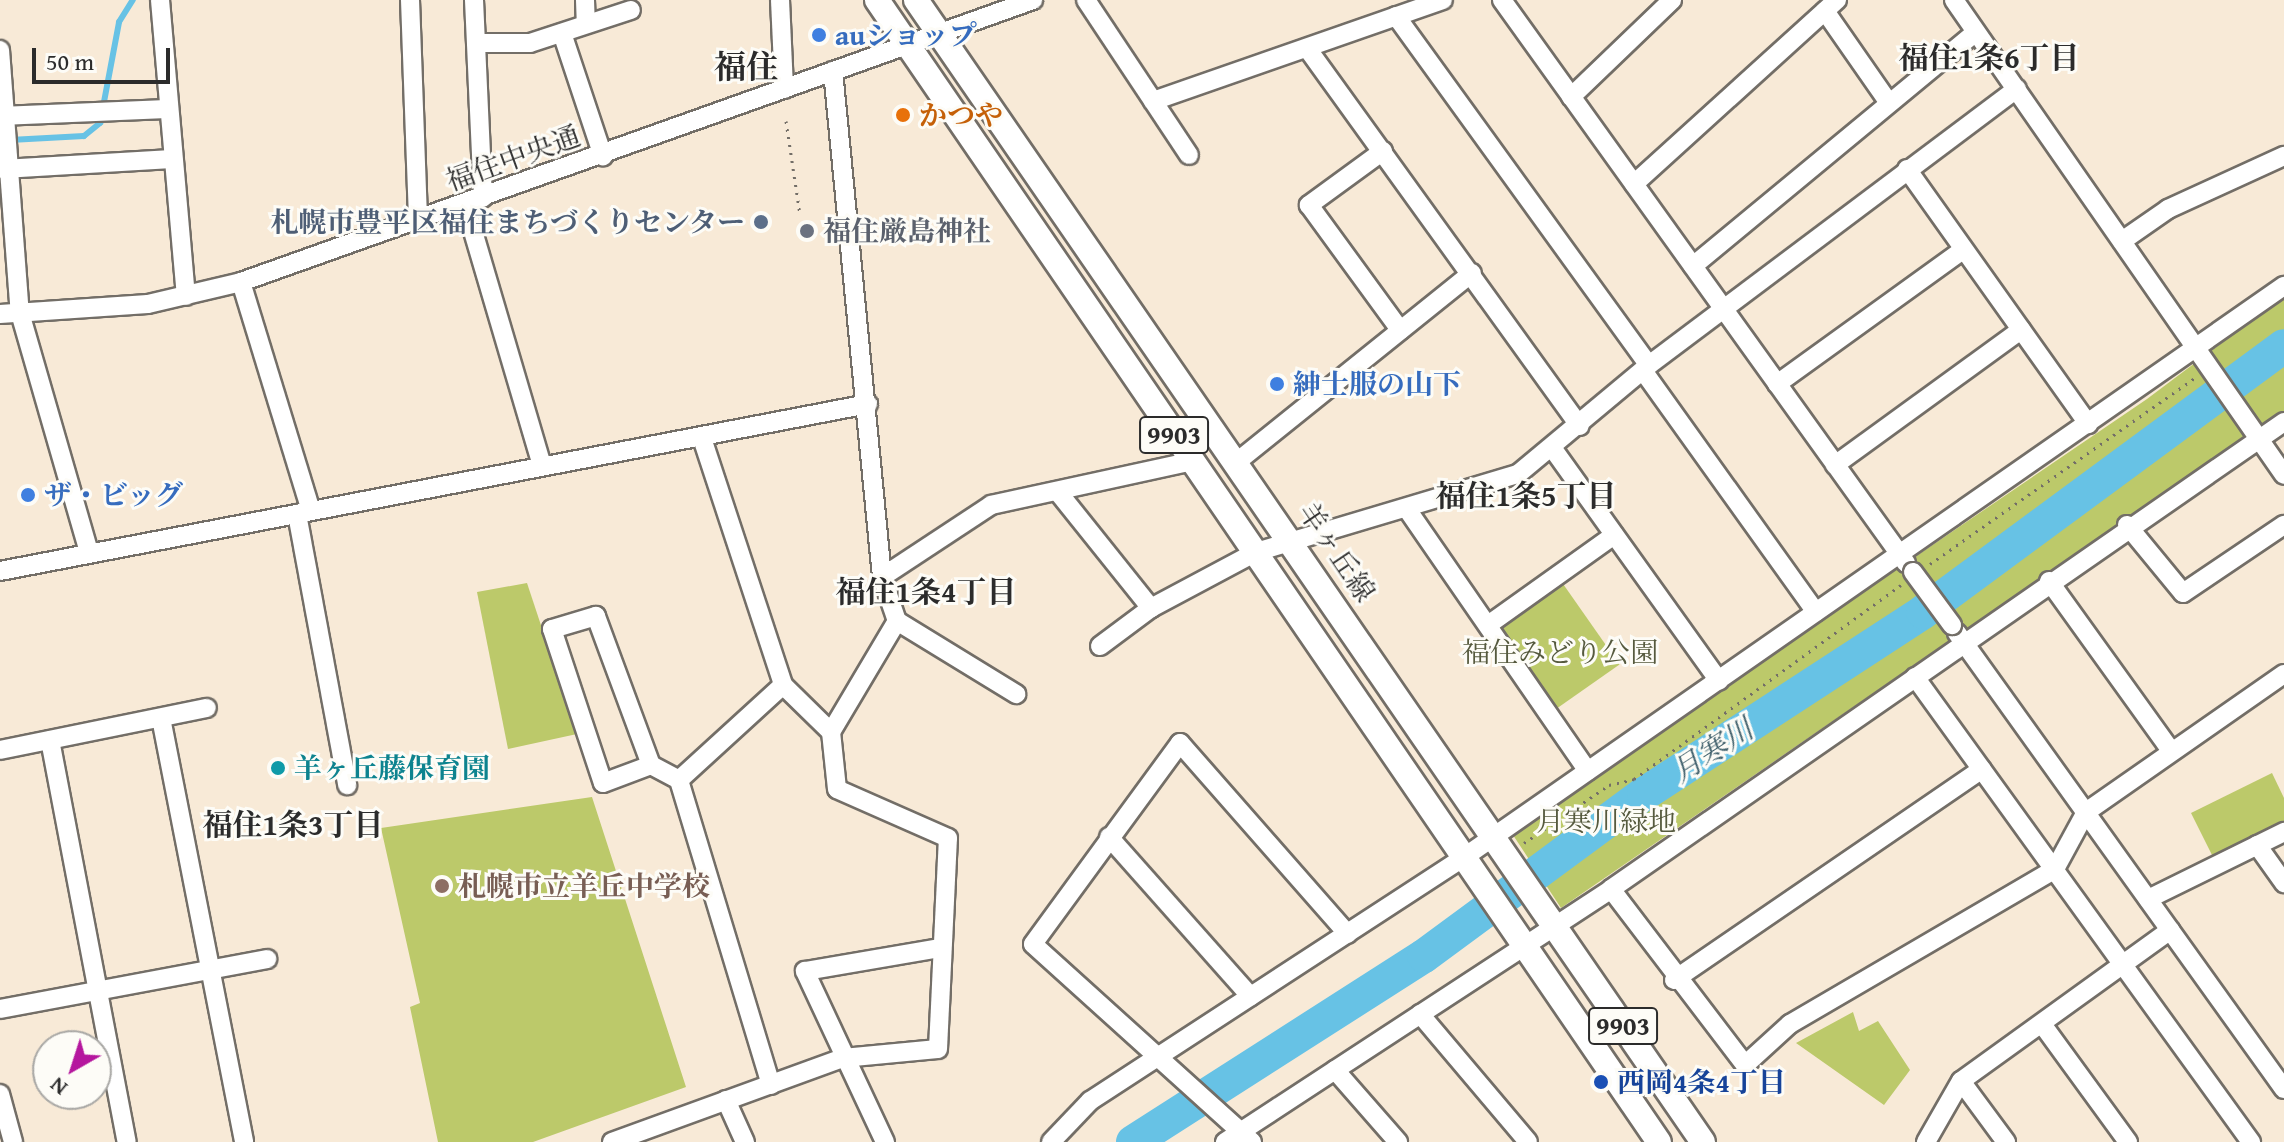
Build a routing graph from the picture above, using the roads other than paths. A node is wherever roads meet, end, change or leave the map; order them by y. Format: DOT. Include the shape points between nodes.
graph roads {
  1 [pos="160,0"];
  2 [pos="410,0"];
  3 [pos="474,0"];
  4 [pos="585,0"];
  5 [pos="780,0"];
  6 [pos="877,0"];
  7 [pos="916,0"];
  8 [pos="1033,0"];
  9 [pos="1086,0"];
  10 [pos="1443,0"];
  11 [pos="1502,0"];
  12 [pos="1672,0"];
  13 [pos="1954,0"];
  14 [pos="1831,6"];
  15 [pos="631,10"];
  16 [pos="1396,16"];
  17 [pos="586,23"];
  18 [pos="1976,32"];
  19 [pos="562,33"];
  20 [pos="941,34"];
  21 [pos="476,43"];
  22 [pos="907,45"];
  23 [pos="1307,48"];
  24 [pos="0,50"];
  25 [pos="833,71"];
  26 [pos="784,89"];
  27 [pos="2017,89"];
  28 [pos="1571,97"];
  29 [pos="1153,101"];
  30 [pos="1889,103"];
  31 [pos="167,109"];
  32 [pos="6,120"];
  33 [pos="1383,151"];
  34 [pos="1189,155"];
  35 [pos="603,156"];
  36 [pos="2284,156"];
  37 [pos="172,159"];
  38 [pos="7,164"];
  39 [pos="1907,169"];
  40 [pos="1634,184"];
  41 [pos="474,201"];
  42 [pos="418,222"];
  43 [pos="2122,241"];
  44 [pos="1963,250"];
  45 [pos="1693,266"];
  46 [pos="1472,273"];
  47 [pos="241,282"];
  48 [pos="2284,286"];
  49 [pos="186,296"];
  50 [pos="1725,311"];
  51 [pos="20,313"];
  52 [pos="0,314"];
  53 [pos="1400,330"];
  54 [pos="2021,330"];
  55 [pos="2197,348"];
  56 [pos="1647,369"];
  57 [pos="1777,384"];
  58 [pos="868,404"];
  59 [pos="2284,422"];
  60 [pos="2088,424"];
  61 [pos="1580,426"];
  62 [pos="702,438"];
  63 [pos="2258,441"];
  64 [pos="1553,449"];
  65 [pos="1192,461"];
  66 [pos="1238,461"];
  67 [pos="1835,465"];
  68 [pos="542,466"];
  69 [pos="2284,475"];
  70 [pos="1058,492"];
  71 [pos="1407,509"];
  72 [pos="304,512"];
  73 [pos="2127,525"];
  74 [pos="2284,525"];
  75 [pos="1614,535"];
  76 [pos="1293,542"];
  77 [pos="89,552"];
  78 [pos="1256,552"];
  79 [pos="1899,553"];
  80 [pos="0,571"];
  81 [pos="882,577"];
  82 [pos="2049,581"];
  83 [pos="1151,608"];
  84 [pos="1816,612"];
  85 [pos="897,621"];
  86 [pos="1488,625"];
  87 [pos="1963,642"];
  88 [pos="1100,646"];
  89 [pos="2284,674"];
  90 [pos="1915,677"];
  91 [pos="1719,681"];
  92 [pos="783,685"];
  93 [pos="1016,694"];
  94 [pos="207,708"];
  95 [pos="161,718"];
  96 [pos="831,732"];
  97 [pos="50,740"];
  98 [pos="0,750"];
  99 [pos="2171,751"];
  100 [pos="651,765"];
  101 [pos="1982,769"];
  102 [pos="1588,771"];
  103 [pos="679,780"];
  104 [pos="347,785"];
  105 [pos="2086,812"];
  106 [pos="2284,832"];
  107 [pos="1499,836"];
  108 [pos="1109,837"];
  109 [pos="2257,845"];
  110 [pos="1467,864"];
  111 [pos="2055,869"];
  112 [pos="2284,883"];
  113 [pos="1611,889"];
  114 [pos="2148,899"];
  115 [pos="1547,918"];
  116 [pos="2170,930"];
  117 [pos="1348,934"];
  118 [pos="1517,938"];
  119 [pos="939,948"];
  120 [pos="267,959"];
  121 [pos="2123,964"];
  122 [pos="208,969"];
  123 [pos="1674,980"];
  124 [pos="101,990"];
  125 [pos="1250,996"];
  126 [pos="0,1009"];
  127 [pos="1420,1014"];
  128 [pos="2042,1024"];
  129 [pos="843,1058"];
  130 [pos="1155,1058"];
  131 [pos="1335,1070"];
  132 [pos="1961,1081"];
  133 [pos="771,1085"];
  134 [pos="2284,1089"];
  135 [pos="0,1094"];
  136 [pos="726,1100"];
  137 [pos="1241,1132"];
  138 [pos="636,1138"];
  139 [pos="13,1142"];
  140 [pos="127,1142"];
  141 [pos="244,1142"];
  142 [pos="612,1142"];
  143 [pos="745,1142"];
  144 [pos="885,1142"];
  145 [pos="1051,1142"];
  146 [pos="1225,1142"];
  147 [pos="1398,1142"];
  148 [pos="1528,1142"];
  149 [pos="1659,1142"];
  150 [pos="1703,1142"];
  151 [pos="1926,1142"];
  152 [pos="2006,1142"];
  153 [pos="2128,1142"];
  154 [pos="2251,1142"];
  1 -- 31 [label="street"];
  2 -- 42 [label="street"];
  3 -- 21 [label="street"];
  4 -- 17 [label="street"];
  5 -- 26 [label="street"];
  6 -- 22 [label="main road, 9903"];
  7 -- 20 [label="main road, 羊ヶ丘線 / 9903"];
  8 -- 20 [label="street, 福住中央通"];
  9 -- 29 [label="street"];
  10 -- 16 [label="street"];
  11 -- 28 [label="street"];
  12 -- 28 [label="street"];
  13 -- 18 [label="street"];
  14 -- 30 [label="street"];
  14 -- 40 [label="street"];
  15 -- 17 [label="street"];
  16 -- 23 [label="street"];
  16 -- 56 [label="street"];
  17 -- 19 [label="street"];
  18 -- 27 [label="street"];
  18 -- 30 [label="street"];
  19 -- 21 [label="street" via="530,43"];
  19 -- 35 [label="street"];
  20 -- 22 [label="street, 福住中央通"];
  20 -- 66 [label="main road, 羊ヶ丘線 / 9903"];
  21 -- 41 [label="street"];
  22 -- 25 [label="street, 福住中央通"];
  22 -- 65 [label="main road, 9903"];
  23 -- 29 [label="street"];
  23 -- 33 [label="street"];
  24 -- 32 [label="street"];
  25 -- 26 [label="street, 福住中央通"];
  25 -- 58 [label="street"];
  26 -- 35 [label="street, 福住中央通"];
  27 -- 39 [label="street"];
  27 -- 43 [label="street"];
  28 -- 40 [label="street"];
  29 -- 34 [label="street"];
  30 -- 45 [label="street"];
  31 -- 32 [label="street"];
  31 -- 37 [label="street"];
  32 -- 38 [label="street"];
  33 -- 46 [label="street"];
  33 -- 53 [label="street" via="1309,205"];
  35 -- 41 [label="street, 福住中央通"];
  36 -- 43 [label="street" via="2168,209"];
  37 -- 38 [label="street"];
  37 -- 49 [label="street"];
  38 -- 51 [label="street"];
  39 -- 44 [label="street"];
  39 -- 50 [label="street"];
  40 -- 45 [label="street"];
  41 -- 42 [label="street, 福住中央通"];
  41 -- 68 [label="street"];
  42 -- 47 [label="street, 福住中央通"];
  43 -- 55 [label="street"];
  44 -- 54 [label="street"];
  44 -- 57 [label="street"];
  45 -- 50 [label="street"];
  46 -- 53 [label="street"];
  46 -- 61 [label="street"];
  47 -- 49 [label="street, 福住中央通"];
  47 -- 72 [label="street"];
  48 -- 55 [label="street"];
  49 -- 51 [label="street, 福住中央通"];
  50 -- 56 [label="street"];
  50 -- 57 [label="street"];
  51 -- 52 [label="street, 福住中央通"];
  51 -- 77 [label="street"];
  53 -- 66 [label="street"];
  54 -- 60 [label="street"];
  54 -- 67 [label="street"];
  55 -- 60 [label="street"];
  55 -- 63 [label="street"];
  56 -- 61 [label="street"];
  56 -- 84 [label="street"];
  57 -- 67 [label="street"];
  58 -- 62 [label="street"];
  58 -- 81 [label="street"];
  59 -- 63 [label="street"];
  60 -- 79 [label="street"];
  61 -- 64 [label="street"];
  62 -- 68 [label="street"];
  62 -- 92 [label="street"];
  63 -- 69 [label="street"];
  63 -- 73 [label="street"];
  64 -- 71 [label="street" via="1518,474"];
  64 -- 75 [label="street"];
  65 -- 70 [label="street"];
  65 -- 78 [label="main road, 9903"];
  66 -- 76 [label="main road, 羊ヶ丘線 / 9903"];
  67 -- 79 [label="street"];
  68 -- 72 [label="street"];
  70 -- 81 [label="street" via="991,505"];
  70 -- 83 [label="street"];
  71 -- 76 [label="street"];
  71 -- 86 [label="street"];
  72 -- 77 [label="street"];
  72 -- 104 [label="street"];
  73 -- 74 [label="street" via="2183,593"];
  73 -- 82 [label="street"];
  75 -- 86 [label="street"];
  75 -- 91 [label="street"];
  76 -- 78 [label="street"];
  76 -- 107 [label="main road, 羊ヶ丘線 / 9903"];
  77 -- 80 [label="street"];
  78 -- 83 [label="street"];
  78 -- 110 [label="main road, 9903"];
  79 -- 84 [label="street"];
  79 -- 87 [label="street, bridge"];
  81 -- 85 [label="street"];
  82 -- 87 [label="street"];
  82 -- 99 [label="street"];
  83 -- 88 [label="street"];
  84 -- 91 [label="street"];
  85 -- 93 [label="street"];
  85 -- 96 [label="street"];
  86 -- 102 [label="street"];
  87 -- 90 [label="street"];
  87 -- 105 [label="street"];
  89 -- 99 [label="street"];
  90 -- 101 [label="street"];
  90 -- 113 [label="street"];
  91 -- 102 [label="street"];
  92 -- 96 [label="street"];
  92 -- 103 [label="street"];
  94 -- 95 [label="street"];
  95 -- 97 [label="street"];
  95 -- 122 [label="street"];
  96 -- 119 [label="street" via="837,789 948,838"];
  97 -- 98 [label="street"];
  97 -- 124 [label="street"];
  99 -- 105 [label="street"];
  100 -- 100 [label="street" via="603,783 552,629 596,616"];
  100 -- 103 [label="street"];
  101 -- 111 [label="street"];
  101 -- 123 [label="street"];
  102 -- 107 [label="street"];
  103 -- 133 [label="street"];
  105 -- 111 [label="street"];
  105 -- 114 [label="street"];
  106 -- 109 [label="street"];
  107 -- 110 [label="street"];
  107 -- 115 [label="main road, 羊ヶ丘線 / 9903"];
  108 -- 117 [label="street" via="1180,743"];
  108 -- 125 [label="street"];
  108 -- 130 [label="street" via="1033,944"];
  109 -- 112 [label="street"];
  109 -- 114 [label="street"];
  110 -- 117 [label="street"];
  110 -- 118 [label="main road, 9903"];
  111 -- 121 [label="street"];
  111 -- 123 [label="street" via="1790,1024 1745,1065"];
  113 -- 115 [label="street"];
  113 -- 123 [label="street"];
  114 -- 116 [label="street"];
  115 -- 118 [label="street"];
  115 -- 150 [label="main road, 羊ヶ丘線 / 9903"];
  116 -- 121 [label="street"];
  116 -- 134 [label="street"];
  117 -- 125 [label="street"];
  118 -- 127 [label="street"];
  118 -- 149 [label="main road, 9903"];
  119 -- 129 [label="street" via="938,1049"];
  119 -- 129 [label="street" via="805,971"];
  120 -- 122 [label="street"];
  121 -- 128 [label="street"];
  121 -- 154 [label="street"];
  122 -- 124 [label="street"];
  122 -- 141 [label="street"];
  124 -- 126 [label="street"];
  124 -- 140 [label="street"];
  125 -- 130 [label="street"];
  127 -- 131 [label="street"];
  127 -- 148 [label="street"];
  128 -- 132 [label="street"];
  128 -- 153 [label="street"];
  129 -- 133 [label="street"];
  129 -- 144 [label="street"];
  130 -- 137 [label="street"];
  130 -- 145 [label="street" via="1090,1101"];
  131 -- 137 [label="street"];
  131 -- 147 [label="street"];
  132 -- 151 [label="street"];
  132 -- 152 [label="street"];
  133 -- 136 [label="street"];
  135 -- 139 [label="street"];
  136 -- 138 [label="street"];
  136 -- 143 [label="street"];
  137 -- 146 [label="street"];
  138 -- 142 [label="street"];
}
